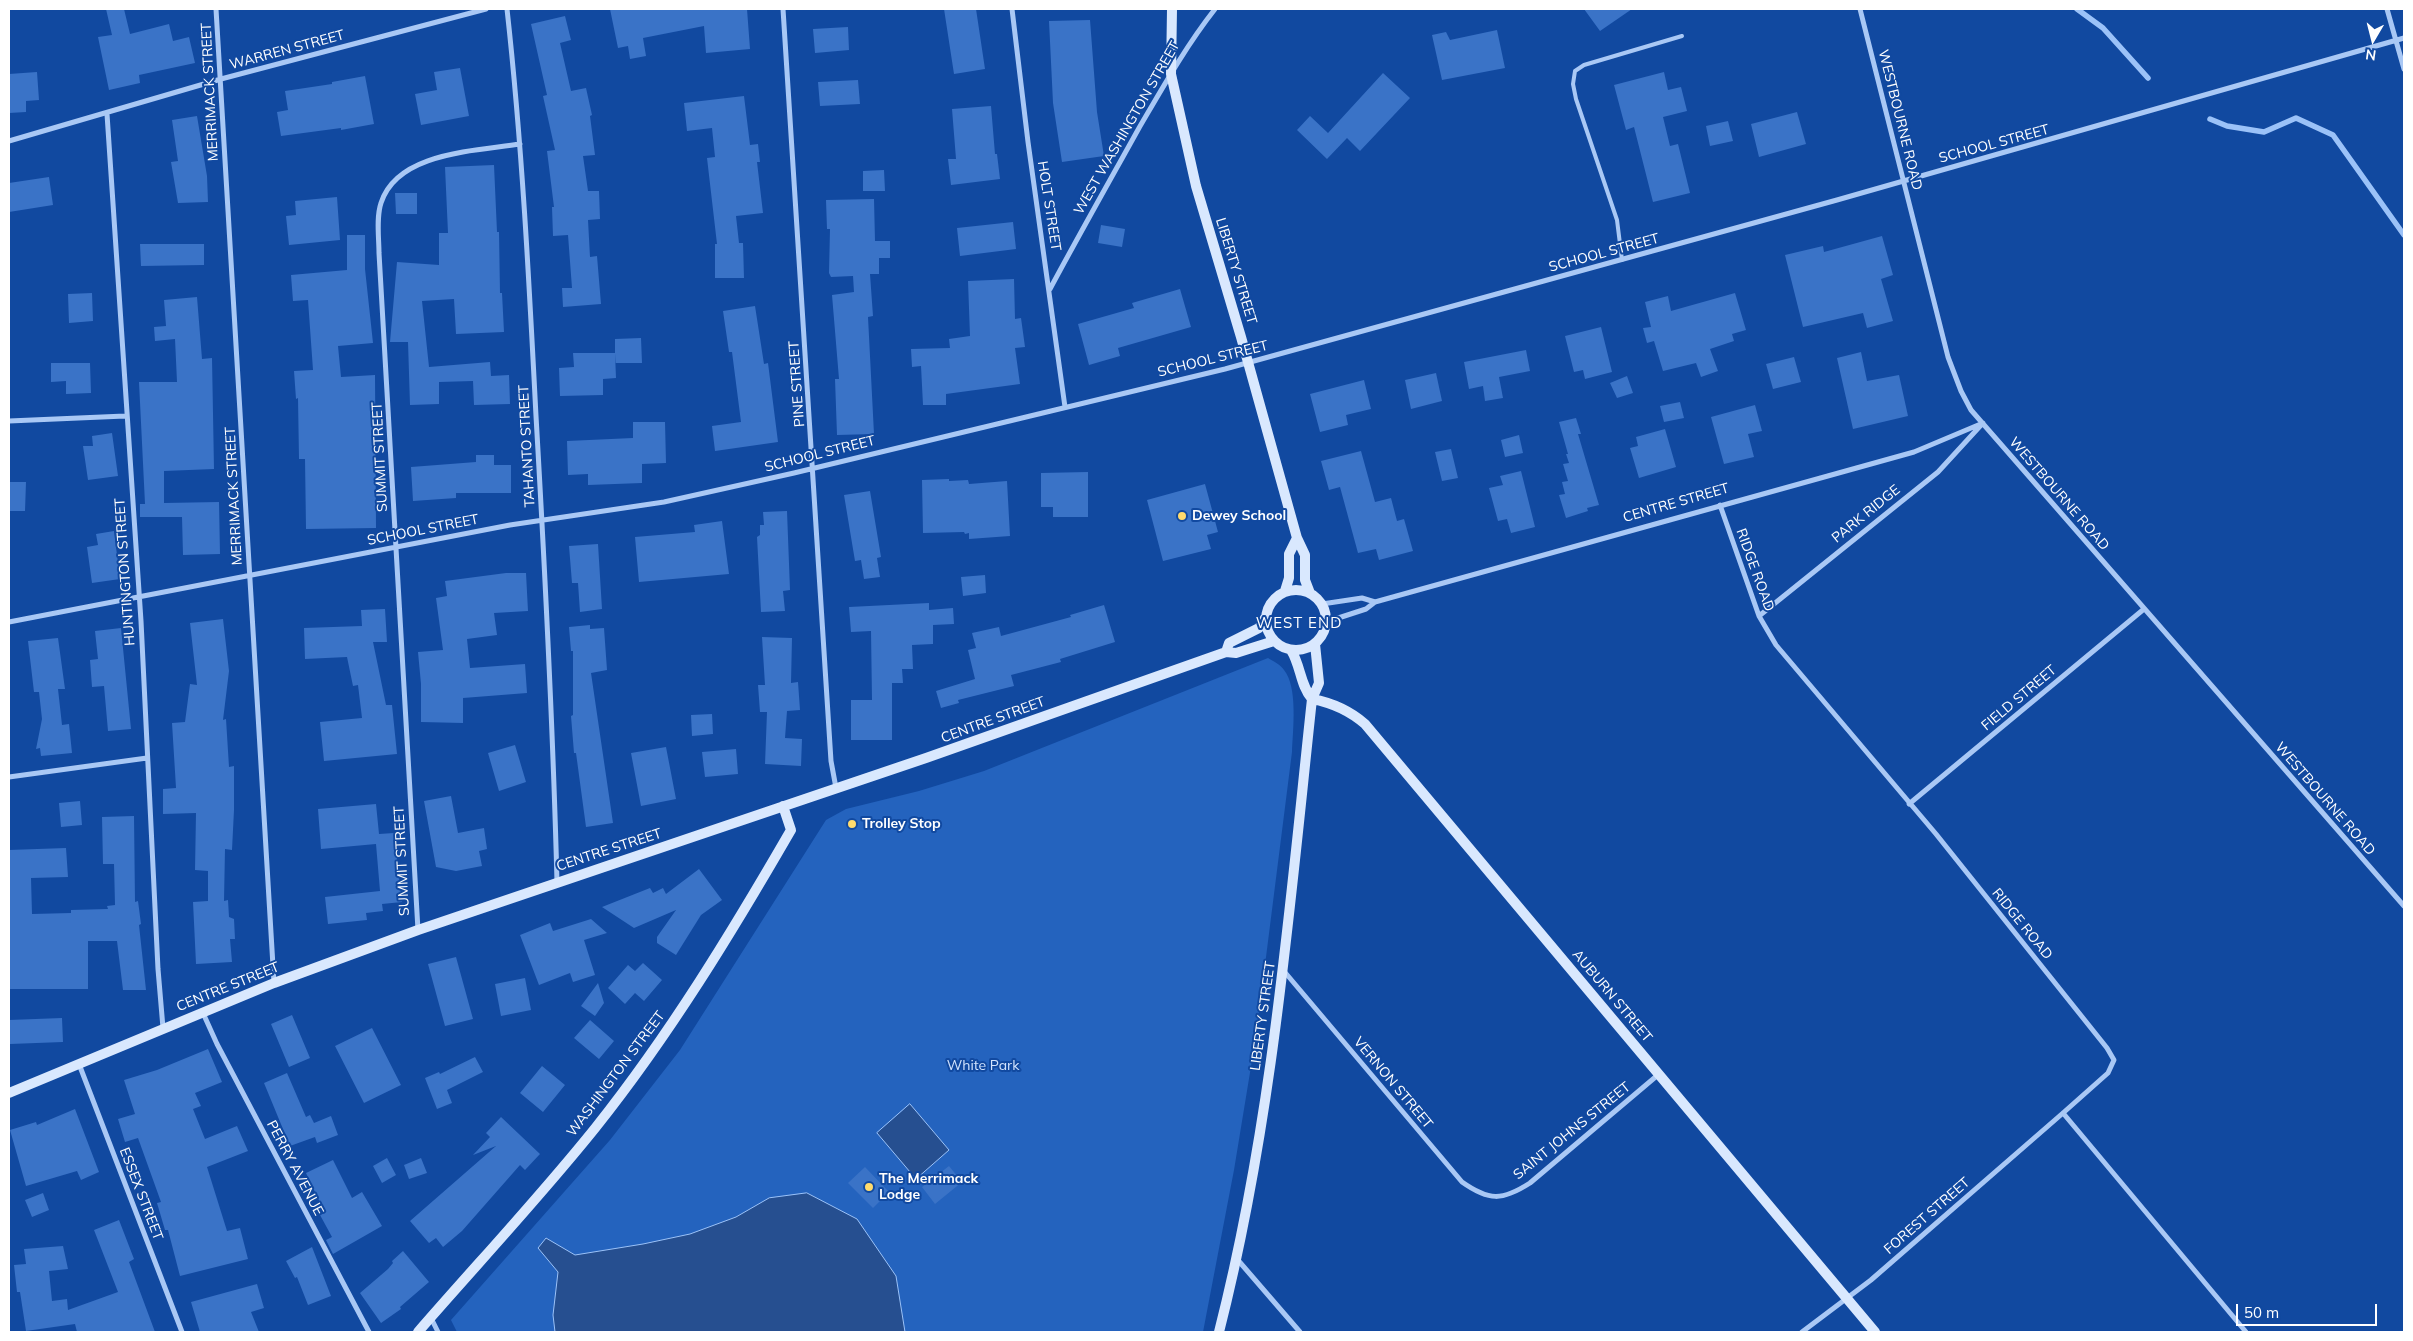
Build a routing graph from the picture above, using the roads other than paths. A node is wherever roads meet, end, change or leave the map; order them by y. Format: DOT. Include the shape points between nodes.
graph roads {
  1 [pos="216,9"];
  2 [pos="486,9"];
  3 [pos="507,9"];
  4 [pos="783,9"];
  5 [pos="1012,9"];
  6 [pos="1172,9"];
  7 [pos="1216,9"];
  8 [pos="1860,9"];
  9 [pos="2387,9"];
  10 [pos="1682,36"];
  11 [pos="2404,38"];
  12 [pos="2396,40"];
  13 [pos="2404,69"];
  14 [pos="1171,74"];
  15 [pos="221,79"];
  16 [pos="106,114"];
  17 [pos="9,141"];
  18 [pos="520,144"];
  19 [pos="1904,180"];
  20 [pos="1622,260"];
  21 [pos="1050,289"];
  22 [pos="1249,363"];
  23 [pos="1064,407"];
  24 [pos="125,416"];
  25 [pos="9,422"];
  26 [pos="1983,424"];
  27 [pos="814,468"];
  28 [pos="1720,505"];
  29 [pos="542,520"];
  30 [pos="1297,538"];
  31 [pos="396,546"];
  32 [pos="250,576"];
  33 [pos="1286,591"];
  34 [pos="1310,593"];
  35 [pos="139,597"];
  36 [pos="1375,602"];
  37 [pos="1322,604"];
  38 [pos="2144,609"];
  39 [pos="1759,616"];
  40 [pos="1265,618"];
  41 [pos="9,622"];
  42 [pos="1326,622"];
  43 [pos="1274,641"];
  44 [pos="1315,644"];
  45 [pos="1291,650"];
  46 [pos="1226,652"];
  47 [pos="1312,699"];
  48 [pos="147,758"];
  49 [pos="9,777"];
  50 [pos="836,788"];
  51 [pos="1909,804"];
  52 [pos="783,806"];
  53 [pos="557,882"];
  54 [pos="2404,906"];
  55 [pos="418,930"];
  56 [pos="1283,970"];
  57 [pos="274,983"];
  58 [pos="203,1013"];
  59 [pos="163,1028"];
  60 [pos="79,1064"];
  61 [pos="1659,1074"];
  62 [pos="9,1093"];
  63 [pos="2063,1113"];
  64 [pos="1495,1197"];
  65 [pos="1238,1259"];
  66 [pos="1846,1299"];
  67 [pos="430,1318"];
  68 [pos="182,1332"];
  69 [pos="369,1332"];
  70 [pos="418,1332"];
  71 [pos="438,1332"];
  72 [pos="1219,1332"];
  73 [pos="1300,1332"];
  74 [pos="1802,1332"];
  75 [pos="1875,1332"];
  76 [pos="2246,1332"];
  1 -- 15 [label="street, MERRIMACK STREET"];
  2 -- 15 [label="street, WARREN STREET"];
  3 -- 18 [label="street, TAHANTO STREET"];
  4 -- 27 [label="street, PINE STREET"];
  5 -- 21 [label="street, HOLT STREET"];
  6 -- 14 [label="street, LIBERTY STREET"];
  7 -- 14 [label="street, WEST WASHINGTON STREET"];
  8 -- 19 [label="street, WESTBOURNE ROAD"];
  9 -- 12 [label="street"];
  10 -- 20 [label="lane" via="1575,71 1576,99 1617,220"];
  11 -- 12 [label="street, SCHOOL STREET"];
  12 -- 13 [label="street"];
  12 -- 19 [label="street, SCHOOL STREET"];
  14 -- 21 [label="street, WEST WASHINGTON STREET" via="1096,202"];
  14 -- 22 [label="street, LIBERTY STREET" via="1196,186"];
  15 -- 16 [label="street, WARREN STREET"];
  15 -- 32 [label="street, MERRIMACK STREET"];
  16 -- 17 [label="street, WARREN STREET"];
  16 -- 24 [label="street, HUNTINGTON STREET"];
  18 -- 29 [label="street, TAHANTO STREET"];
  18 -- 31 [label="street, SUMMIT STREET" via="449,156 406,170 391,183 380,204 379,253"];
  19 -- 20 [label="street, SCHOOL STREET"];
  19 -- 26 [label="street, WESTBOURNE ROAD" via="1948,357 1970,410"];
  20 -- 22 [label="street, SCHOOL STREET"];
  21 -- 23 [label="street, HOLT STREET"];
  22 -- 23 [label="street, SCHOOL STREET"];
  22 -- 30 [label="street, LIBERTY STREET"];
  23 -- 27 [label="street, SCHOOL STREET"];
  24 -- 25 [label="street"];
  24 -- 35 [label="street, HUNTINGTON STREET"];
  26 -- 28 [label="street, CENTRE STREET" via="1914,452"];
  26 -- 38 [label="street, WESTBOURNE ROAD"];
  26 -- 39 [label="street, PARK RIDGE" via="1938,472"];
  27 -- 29 [label="street, SCHOOL STREET" via="664,502"];
  27 -- 50 [label="street, PINE STREET" via="831,761"];
  28 -- 36 [label="street, CENTRE STREET"];
  28 -- 39 [label="street, RIDGE ROAD"];
  29 -- 31 [label="street, SCHOOL STREET"];
  29 -- 53 [label="street, TAHANTO STREET"];
  30 -- 33 [label="street" via="1289,554"];
  30 -- 34 [label="street, LIBERTY STREET" via="1305,555 1305,580"];
  31 -- 32 [label="street, SCHOOL STREET"];
  31 -- 55 [label="street, SUMMIT STREET"];
  32 -- 35 [label="street, SCHOOL STREET"];
  32 -- 57 [label="street, MERRIMACK STREET"];
  33 -- 34 [label="street"];
  33 -- 40 [label="street" via="1271,601"];
  34 -- 37 [label="street"];
  35 -- 41 [label="street, SCHOOL STREET"];
  35 -- 48 [label="street, HUNTINGTON STREET"];
  36 -- 37 [label="street, CENTRE STREET" via="1362,598"];
  36 -- 42 [label="street, CENTRE STREET" via="1366,609"];
  37 -- 42 [label="street"];
  38 -- 51 [label="street, FIELD STREET"];
  38 -- 54 [label="street, WESTBOURNE ROAD"];
  39 -- 51 [label="street, RIDGE ROAD" via="1776,644"];
  40 -- 43 [label="street"];
  40 -- 46 [label="street, CENTRE STREET" via="1259,628 1229,643"];
  42 -- 44 [label="street" via="1325,630"];
  43 -- 45 [label="street"];
  43 -- 46 [label="street, CENTRE STREET" via="1236,653"];
  44 -- 45 [label="street"];
  44 -- 47 [label="street, LIBERTY STREET" via="1319,683"];
  45 -- 47 [label="street" via="1298,661 1304,689"];
  46 -- 50 [label="street, CENTRE STREET"];
  47 -- 56 [label="street, LIBERTY STREET"];
  47 -- 61 [label="street, AUBURN STREET" via="1346,710 1365,724"];
  48 -- 49 [label="street"];
  48 -- 59 [label="street, HUNTINGTON STREET"];
  50 -- 52 [label="street, CENTRE STREET"];
  51 -- 63 [label="street, RIDGE ROAD" via="2114,1060 2108,1073"];
  52 -- 53 [label="street, CENTRE STREET"];
  52 -- 67 [label="street, WASHINGTON STREET" via="791,830 711,964 662,1038 596,1127"];
  53 -- 55 [label="street, CENTRE STREET"];
  55 -- 57 [label="street, CENTRE STREET"];
  56 -- 64 [label="street, VERNON STREET" via="1462,1182"];
  56 -- 65 [label="street, LIBERTY STREET" via="1258,1154"];
  57 -- 58 [label="street, CENTRE STREET"];
  58 -- 59 [label="street, CENTRE STREET"];
  58 -- 69 [label="street, PERRY AVENUE"];
  59 -- 60 [label="street, CENTRE STREET"];
  60 -- 62 [label="street, CENTRE STREET"];
  60 -- 68 [label="street, ESSEX STREET"];
  61 -- 64 [label="street, SAINT JOHNS STREET" via="1530,1183 1515,1192"];
  61 -- 66 [label="street, AUBURN STREET"];
  63 -- 66 [label="street, FOREST STREET"];
  63 -- 76 [label="street"];
  65 -- 72 [label="street, LIBERTY STREET"];
  65 -- 73 [label="street"];
  66 -- 74 [label="street, FOREST STREET"];
  66 -- 75 [label="street, AUBURN STREET"];
  67 -- 70 [label="street, WASHINGTON STREET"];
  67 -- 71 [label="street"];
}
